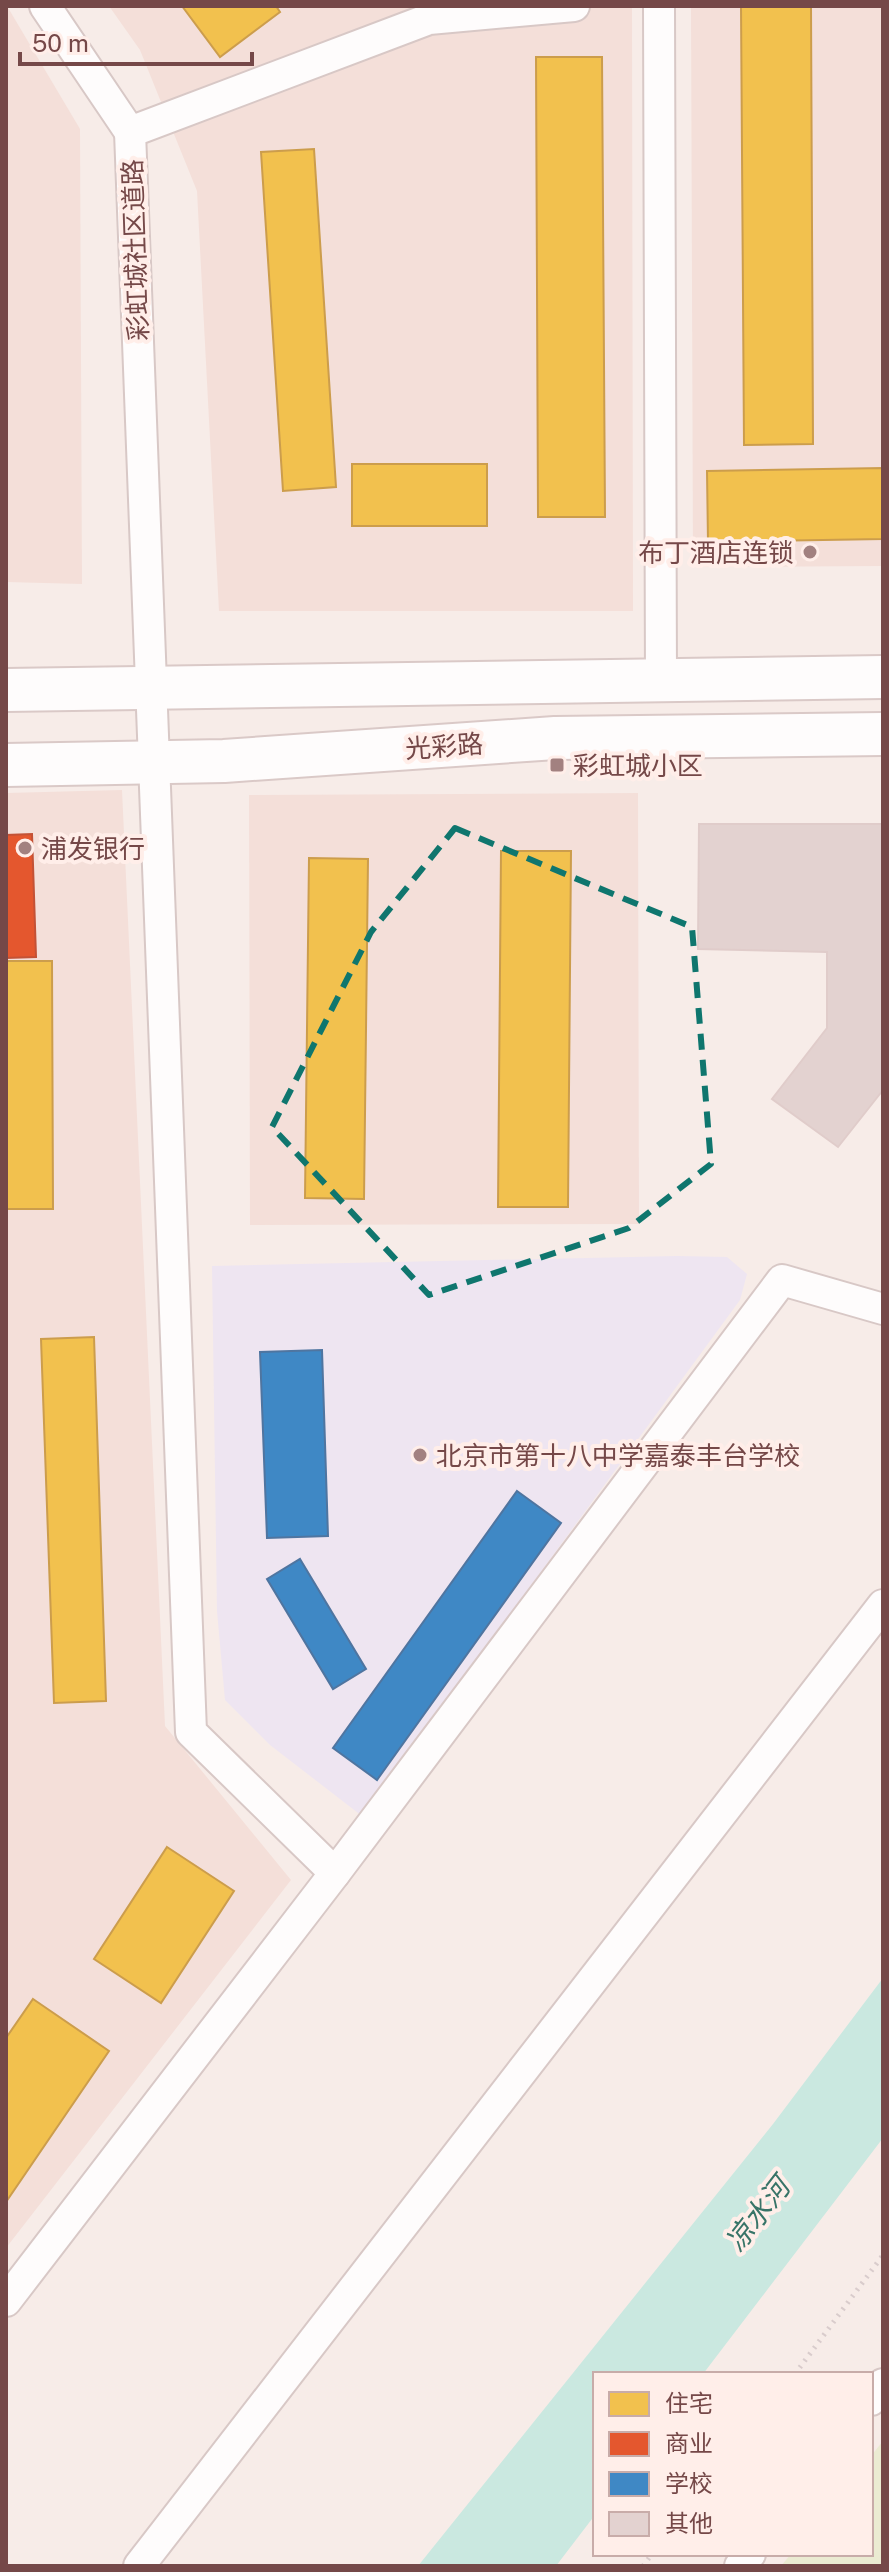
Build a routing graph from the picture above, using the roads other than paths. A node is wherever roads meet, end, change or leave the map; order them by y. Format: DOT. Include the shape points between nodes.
graph roads {
  1 [pos="45,6"];
  2 [pos="574,6"];
  3 [pos="659,6"];
  4 [pos="130,132"];
  5 [pos="883,677"];
  6 [pos="661,680"];
  7 [pos="6,690"];
  8 [pos="151,690"];
  9 [pos="883,734"];
  10 [pos="154,764"];
  11 [pos="6,765"];
  12 [pos="883,1309"];
  13 [pos="883,1605"];
  14 [pos="335,1873"];
  15 [pos="6,2301"];
  16 [pos="139,2566"];
  1 -- 4 [label="street"];
  2 -- 4 [label="street, 彩虹城社区道路" via="429,19"];
  3 -- 6 [label="street"];
  4 -- 8 [label="street, 彩虹城社区道路"];
  5 -- 6 [label="main road"];
  6 -- 8 [label="main road"];
  7 -- 8 [label="main road"];
  8 -- 10 [label="street, 彩虹城社区道路"];
  9 -- 10 [label="main road, 光彩路" via="555,738"];
  10 -- 11 [label="main road, 光彩路"];
  10 -- 14 [label="street, 彩虹城社区道路" via="191,1732"];
  12 -- 14 [label="street" via="782,1280"];
  13 -- 16 [label="street"];
  14 -- 15 [label="street"];
}
